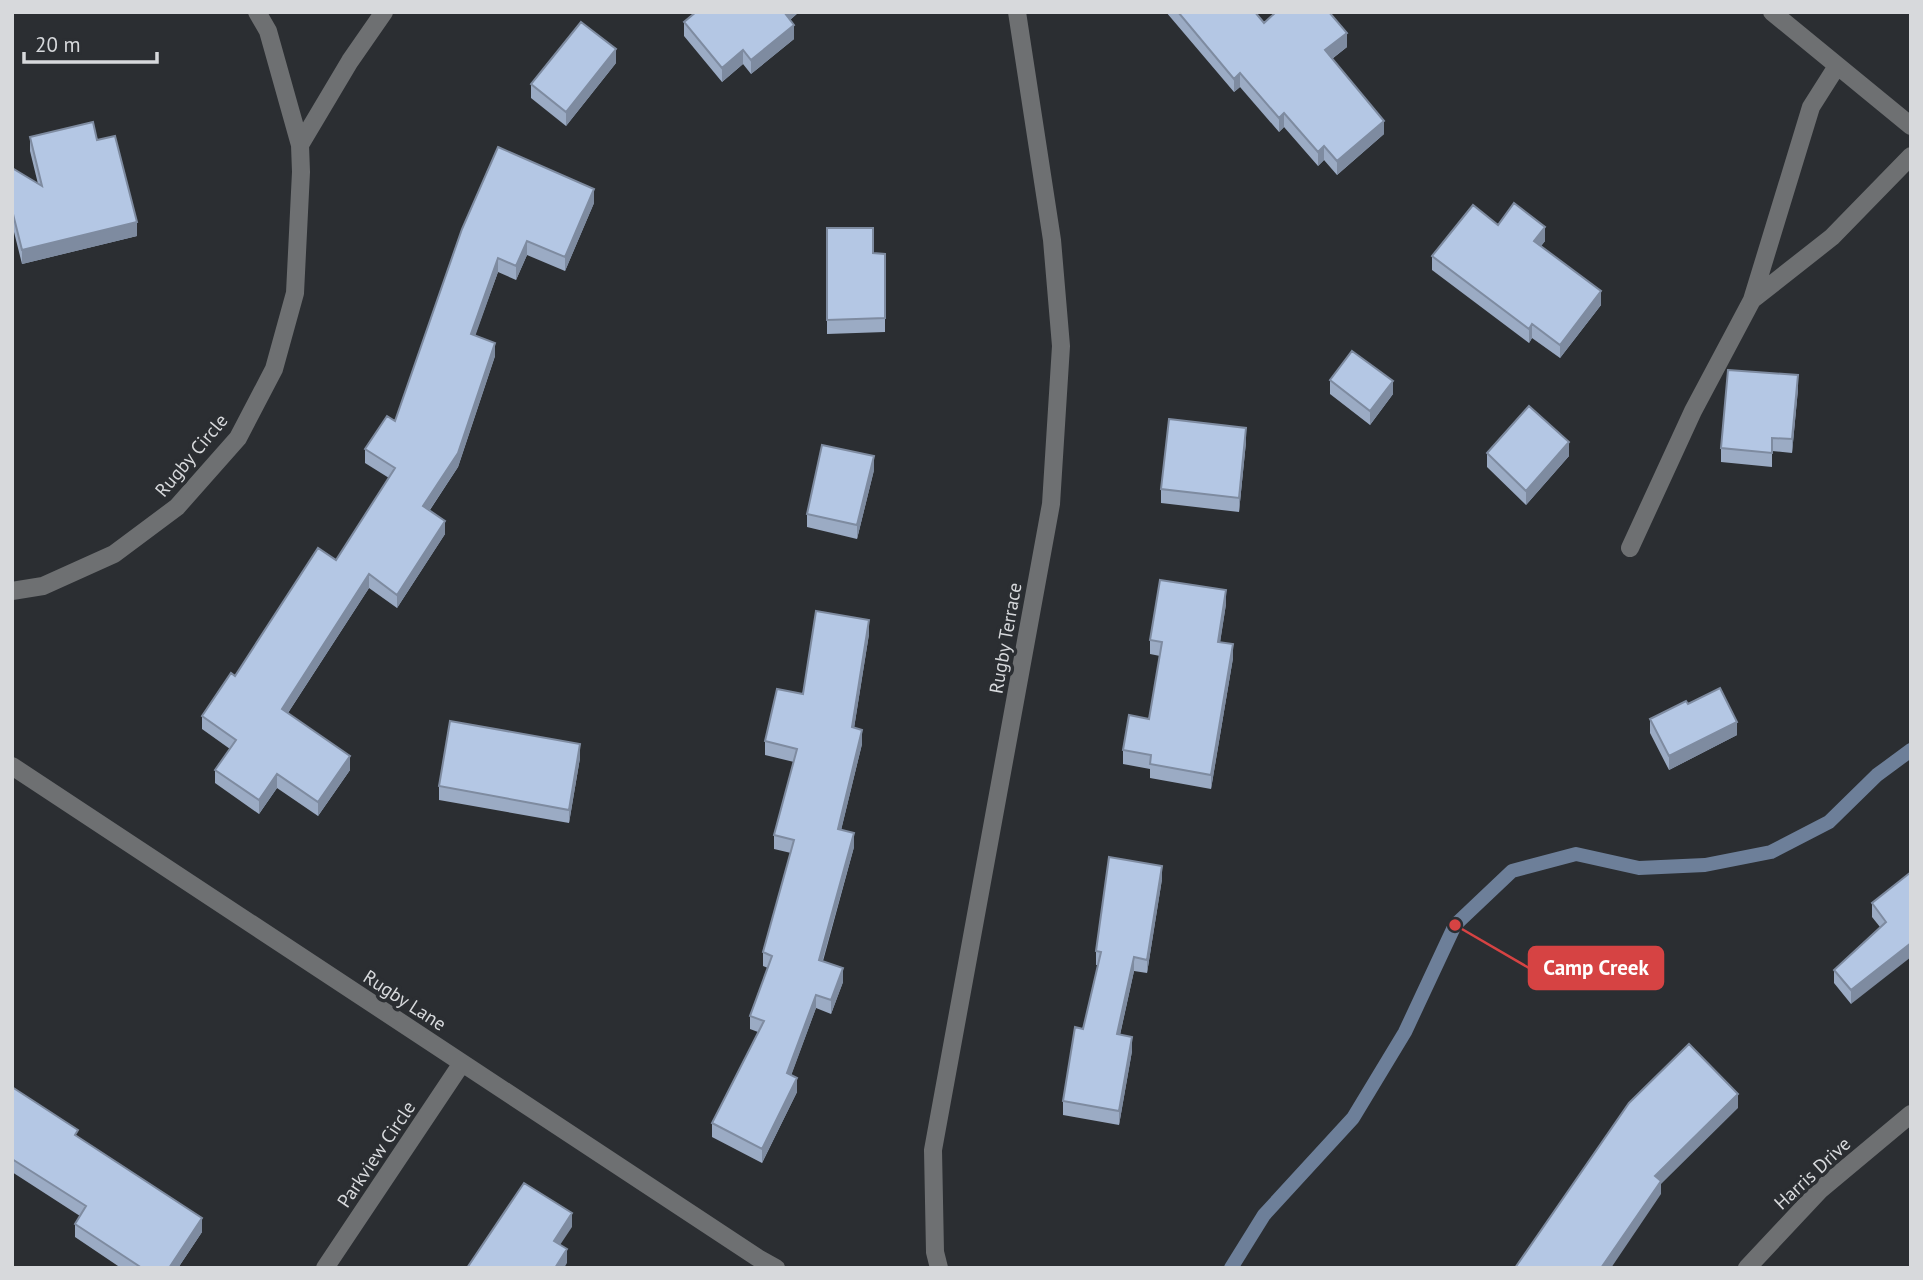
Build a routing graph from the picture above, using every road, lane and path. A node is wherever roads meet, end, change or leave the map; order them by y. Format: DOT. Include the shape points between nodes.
graph roads {
  1 [pos="257,12"];
  2 [pos="384,12"];
  3 [pos="1017,12"];
  4 [pos="1772,12"];
  5 [pos="1837,66"];
  6 [pos="1911,126"];
  7 [pos="300,145"];
  8 [pos="1911,156"];
  9 [pos="1752,300"];
  10 [pos="1630,548"];
  11 [pos="12,592"];
  12 [pos="12,766"];
  13 [pos="463,1063"];
  14 [pos="1911,1114"];
  15 [pos="325,1268"];
  16 [pos="776,1268"];
  17 [pos="939,1268"];
  18 [pos="1747,1268"];
  1 -- 7 [label="street, Rugby Circle" via="268,31"];
  2 -- 7 [label="street"];
  3 -- 17 [label="street, Rugby Terrace" via="1052,240 1061,346 1051,504 933,1150 934,1252"];
  4 -- 5 [label="street"];
  5 -- 6 [label="street"];
  5 -- 9 [label="street" via="1811,107"];
  7 -- 11 [label="street, Rugby Circle" via="295,293 274,369 238,438 177,508 114,554 43,586"];
  8 -- 9 [label="street" via="1832,237"];
  9 -- 10 [label="street" via="1693,411"];
  12 -- 13 [label="street, Rugby Lane"];
  13 -- 15 [label="street, Parkview Circle"];
  13 -- 16 [label="street, Rugby Lane"];
  14 -- 18 [label="street, Harris Drive" via="1820,1191"];
}
